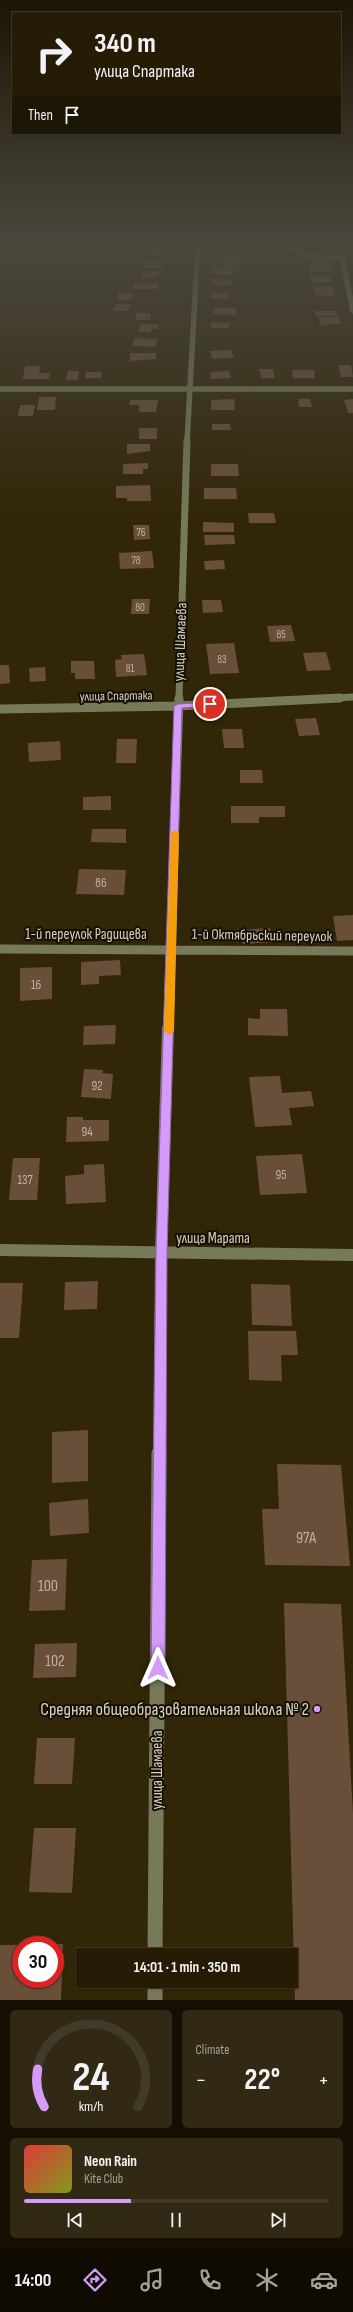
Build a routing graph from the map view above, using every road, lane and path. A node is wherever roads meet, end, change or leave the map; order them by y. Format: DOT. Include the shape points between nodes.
graph roads {
  1 [pos="192,335"];
  2 [pos="0,389"];
  3 [pos="189,389"];
  4 [pos="353,390"];
  5 [pos="353,697"];
  6 [pos="178,706"];
  7 [pos="0,709"];
  8 [pos="0,949"];
  9 [pos="172,949"];
  10 [pos="353,951"];
  11 [pos="0,1250"];
  12 [pos="161,1253"];
  13 [pos="353,1255"];
  14 [pos="155,1948"];
  15 [pos="155,1988"];
  16 [pos="155,2000"];
  1 -- 3 [label="street, улица Шамаева"];
  2 -- 3 [label="street"];
  3 -- 4 [label="street"];
  3 -- 6 [label="street, улица Шамаева"];
  5 -- 6 [label="street, улица Спартака"];
  6 -- 7 [label="street, улица Спартака"];
  6 -- 9 [label="street, улица Шамаева"];
  8 -- 9 [label="street, 1-й переулок Радищева"];
  9 -- 10 [label="street, 1-й Октябрьский переулок"];
  9 -- 12 [label="street, улица Шамаева"];
  11 -- 12 [label="street, улица Марата"];
  12 -- 13 [label="street, улица Марата"];
  12 -- 14 [label="street, улица Шамаева"];
  15 -- 16 [label="street"];
}
